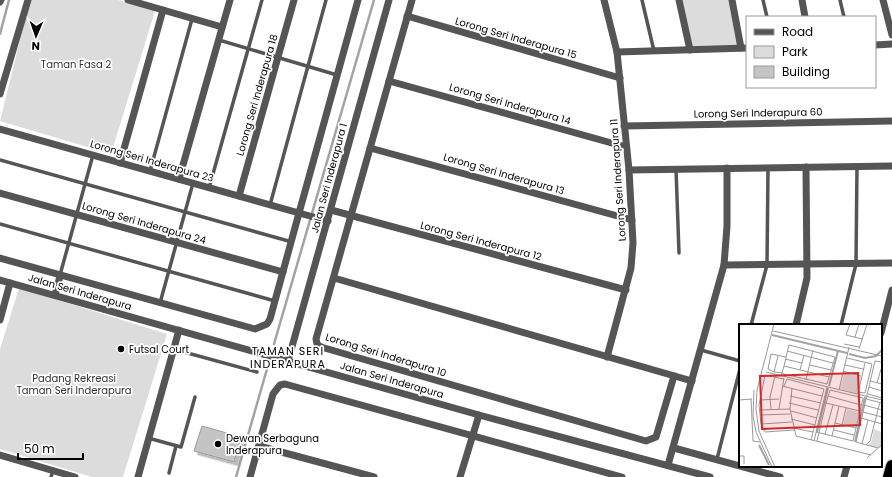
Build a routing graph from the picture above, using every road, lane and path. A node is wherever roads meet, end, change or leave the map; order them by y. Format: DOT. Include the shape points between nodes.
graph roads {
  1 [pos="28,0"];
  2 [pos="128,0"];
  3 [pos="230,0"];
  4 [pos="262,0"];
  5 [pos="294,0"];
  6 [pos="326,0"];
  7 [pos="358,0"];
  8 [pos="389,0"];
  9 [pos="412,0"];
  10 [pos="604,0"];
  11 [pos="642,0"];
  12 [pos="679,0"];
  13 [pos="732,0"];
  14 [pos="763,0"];
  15 [pos="802,0"];
  16 [pos="840,0"];
  17 [pos="883,0"];
  18 [pos="163,10"];
  19 [pos="408,16"];
  20 [pos="767,16"];
  21 [pos="805,16"];
  22 [pos="844,16"];
  23 [pos="192,19"];
  24 [pos="222,27"];
  25 [pos="892,35"];
  26 [pos="219,40"];
  27 [pos="876,44"];
  28 [pos="892,44"];
  29 [pos="744,48"];
  30 [pos="248,49"];
  31 [pos="690,50"];
  32 [pos="654,51"];
  33 [pos="617,52"];
  34 [pos="278,58"];
  35 [pos="308,66"];
  36 [pos="337,75"];
  37 [pos="620,78"];
  38 [pos="389,81"];
  39 [pos="0,94"];
  40 [pos="892,121"];
  41 [pos="624,126"];
  42 [pos="0,129"];
  43 [pos="626,147"];
  44 [pos="370,148"];
  45 [pos="94,155"];
  46 [pos="0,160"];
  47 [pos="120,163"];
  48 [pos="857,166"];
  49 [pos="892,166"];
  50 [pos="806,167"];
  51 [pos="726,168"];
  52 [pos="768,168"];
  53 [pos="676,169"];
  54 [pos="629,170"];
  55 [pos="150,171"];
  56 [pos="179,179"];
  57 [pos="193,183"];
  58 [pos="85,185"];
  59 [pos="209,188"];
  60 [pos="0,193"];
  61 [pos="239,196"];
  62 [pos="270,205"];
  63 [pos="331,210"];
  64 [pos="185,213"];
  65 [pos="77,214"];
  66 [pos="303,214"];
  67 [pos="352,216"];
  68 [pos="632,220"];
  69 [pos="328,221"];
  70 [pos="0,224"];
  71 [pos="177,242"];
  72 [pos="292,242"];
  73 [pos="69,243"];
  74 [pos="679,252"];
  75 [pos="0,258"];
  76 [pos="892,263"];
  77 [pos="807,264"];
  78 [pos="856,264"];
  79 [pos="724,265"];
  80 [pos="766,265"];
  81 [pos="168,272"];
  82 [pos="283,272"];
  83 [pos="60,276"];
  84 [pos="334,278"];
  85 [pos="0,280"];
  86 [pos="10,283"];
  87 [pos="626,290"];
  88 [pos="892,290"];
  89 [pos="55,295"];
  90 [pos="3,299"];
  91 [pos="275,301"];
  92 [pos="159,304"];
  93 [pos="0,320"];
  94 [pos="751,324"];
  95 [pos="796,324"];
  96 [pos="841,324"];
  97 [pos="882,329"];
  98 [pos="179,330"];
  99 [pos="173,349"];
  100 [pos="701,350"];
  101 [pos="607,357"];
  102 [pos="288,361"];
  103 [pos="739,361"];
  104 [pos="257,372"];
  105 [pos="739,373"];
  106 [pos="674,376"];
  107 [pos="692,381"];
  108 [pos="196,397"];
  109 [pos="479,415"];
  110 [pos="473,435"];
  111 [pos="148,438"];
  112 [pos="176,446"];
  113 [pos="259,446"];
  114 [pos="674,448"];
  115 [pos="0,455"];
  116 [pos="717,460"];
  117 [pos="668,465"];
  118 [pos="739,467"];
  119 [pos="740,467"];
  120 [pos="847,467"];
  121 [pos="756,472"];
  122 [pos="169,473"];
  123 [pos="52,474"];
  124 [pos="698,475"];
  125 [pos="75,477"];
  126 [pos="138,477"];
  127 [pos="250,477"];
  128 [pos="374,477"];
  129 [pos="460,477"];
  130 [pos="622,477"];
  131 [pos="710,477"];
  132 [pos="780,477"];
  133 [pos="844,477"];
  1 -- 39 [label="street"];
  2 -- 18 [label="street"];
  3 -- 24 [label="street"];
  4 -- 30 [label="lane"];
  5 -- 34 [label="street, Lorong Seri Inderapura 18"];
  6 -- 35 [label="lane"];
  7 -- 36 [label="street"];
  8 -- 63 [label="street, Jalan Seri Inderapura 1"];
  9 -- 19 [label="street"];
  10 -- 33 [label="street, Lorong Seri Inderapura 11"];
  11 -- 32 [label="lane"];
  12 -- 31 [label="street"];
  13 -- 29 [label="street"];
  14 -- 20 [label="lane"];
  15 -- 21 [label="street"];
  16 -- 22 [label="lane"];
  17 -- 25 [label="street"];
  18 -- 23 [label="street"];
  18 -- 47 [label="street"];
  19 -- 37 [label="street, Lorong Seri Inderapura 15"];
  19 -- 38 [label="street"];
  23 -- 24 [label="street"];
  23 -- 55 [label="lane"];
  24 -- 26 [label="street"];
  26 -- 30 [label="lane"];
  26 -- 56 [label="street"];
  27 -- 28 [label="street"];
  29 -- 31 [label="street"];
  30 -- 34 [label="lane"];
  30 -- 59 [label="lane"];
  31 -- 32 [label="street"];
  32 -- 33 [label="street"];
  33 -- 37 [label="street, Lorong Seri Inderapura 11"];
  34 -- 35 [label="lane"];
  34 -- 61 [label="street, Lorong Seri Inderapura 18"];
  35 -- 36 [label="lane"];
  35 -- 62 [label="lane"];
  36 -- 66 [label="street"];
  37 -- 41 [label="street, Lorong Seri Inderapura 11"];
  38 -- 43 [label="street, Lorong Seri Inderapura 14"];
  38 -- 44 [label="street"];
  40 -- 41 [label="street, Lorong Seri Inderapura 60"];
  41 -- 43 [label="street, Lorong Seri Inderapura 11"];
  42 -- 45 [label="street, Lorong Seri Inderapura 23"];
  43 -- 54 [label="street, Lorong Seri Inderapura 11"];
  44 -- 67 [label="street"];
  44 -- 68 [label="street, Lorong Seri Inderapura 13"];
  45 -- 47 [label="street, Lorong Seri Inderapura 23"];
  45 -- 58 [label="lane"];
  46 -- 58 [label="lane"];
  47 -- 55 [label="street, Lorong Seri Inderapura 23"];
  48 -- 49 [label="street"];
  48 -- 50 [label="street"];
  48 -- 78 [label="lane"];
  50 -- 52 [label="street"];
  50 -- 77 [label="street"];
  51 -- 52 [label="street"];
  51 -- 53 [label="street"];
  51 -- 79 [label="street" via="727,226"];
  52 -- 80 [label="lane"];
  53 -- 54 [label="street"];
  53 -- 74 [label="lane"];
  54 -- 68 [label="street, Lorong Seri Inderapura 11"];
  55 -- 56 [label="street, Lorong Seri Inderapura 23"];
  56 -- 57 [label="street, Lorong Seri Inderapura 23"];
  57 -- 59 [label="street, Lorong Seri Inderapura 23"];
  57 -- 64 [label="lane"];
  58 -- 64 [label="lane"];
  58 -- 65 [label="lane"];
  59 -- 61 [label="street, Lorong Seri Inderapura 23"];
  60 -- 65 [label="street, Lorong Seri Inderapura 24"];
  61 -- 62 [label="street, Lorong Seri Inderapura 23"];
  62 -- 66 [label="street, Lorong Seri Inderapura 23"];
  63 -- 67 [label="street, Lorong Seri Inderapura 12"];
  63 -- 69 [label="street, Jalan Seri Inderapura 1"];
  64 -- 71 [label="lane"];
  64 -- 72 [label="lane"];
  65 -- 71 [label="street, Lorong Seri Inderapura 24"];
  65 -- 73 [label="lane"];
  66 -- 69 [label="street, Lorong Seri Inderapura 23"];
  66 -- 72 [label="street"];
  67 -- 84 [label="street"];
  67 -- 87 [label="street, Lorong Seri Inderapura 12"];
  68 -- 87 [label="street, Lorong Seri Inderapura 11" via="633,258"];
  69 -- 102 [label="street, Jalan Seri Inderapura 1"];
  70 -- 73 [label="lane"];
  71 -- 81 [label="lane"];
  71 -- 82 [label="street, Lorong Seri Inderapura 24"];
  72 -- 82 [label="street"];
  73 -- 81 [label="lane"];
  73 -- 83 [label="lane"];
  75 -- 83 [label="street"];
  76 -- 78 [label="street"];
  77 -- 78 [label="street"];
  77 -- 80 [label="street"];
  77 -- 95 [label="street" via="806,286"];
  78 -- 96 [label="lane"];
  79 -- 80 [label="street"];
  79 -- 100 [label="street"];
  80 -- 94 [label="lane"];
  81 -- 91 [label="lane"];
  81 -- 92 [label="lane"];
  82 -- 91 [label="street"];
  83 -- 89 [label="street"];
  83 -- 92 [label="street"];
  84 -- 101 [label="street"];
  84 -- 106 [label="street, Lorong Seri Inderapura 10" via="316,339 321,347 638,439 649,441 656,438"];
  85 -- 86 [label="street, Jalan Seri Inderapura"];
  86 -- 89 [label="street, Jalan Seri Inderapura"];
  86 -- 90 [label="street"];
  87 -- 101 [label="street, Lorong Seri Inderapura 11"];
  88 -- 97 [label="street"];
  89 -- 98 [label="street, Jalan Seri Inderapura"];
  90 -- 93 [label="street"];
  91 -- 92 [label="street" via="267,324 255,329"];
  98 -- 99 [label="street"];
  98 -- 102 [label="street, Jalan Seri Inderapura"];
  99 -- 104 [label="lane"];
  99 -- 111 [label="street"];
  100 -- 103 [label="lane"];
  100 -- 107 [label="street"];
  101 -- 106 [label="street"];
  102 -- 109 [label="street, Jalan Seri Inderapura"];
  105 -- 116 [label="lane"];
  106 -- 107 [label="street"];
  107 -- 114 [label="street"];
  108 -- 112 [label="lane" via="182,445"];
  109 -- 110 [label="street"];
  109 -- 117 [label="street, Jalan Seri Inderapura"];
  110 -- 113 [label="street" via="285,384 280,385 273,394"];
  110 -- 129 [label="street"];
  110 -- 130 [label="street"];
  111 -- 112 [label="lane"];
  111 -- 126 [label="street"];
  112 -- 122 [label="lane"];
  113 -- 127 [label="street"];
  113 -- 128 [label="street"];
  114 -- 116 [label="street"];
  114 -- 117 [label="street"];
  115 -- 123 [label="street"];
  116 -- 118 [label="street"];
  117 -- 124 [label="street, Jalan Seri Inderapura"];
  119 -- 121 [label="street"];
  120 -- 133 [label="street"];
  121 -- 132 [label="street"];
  123 -- 125 [label="street"];
  124 -- 131 [label="street, Jalan Seri Inderapura"];
}
